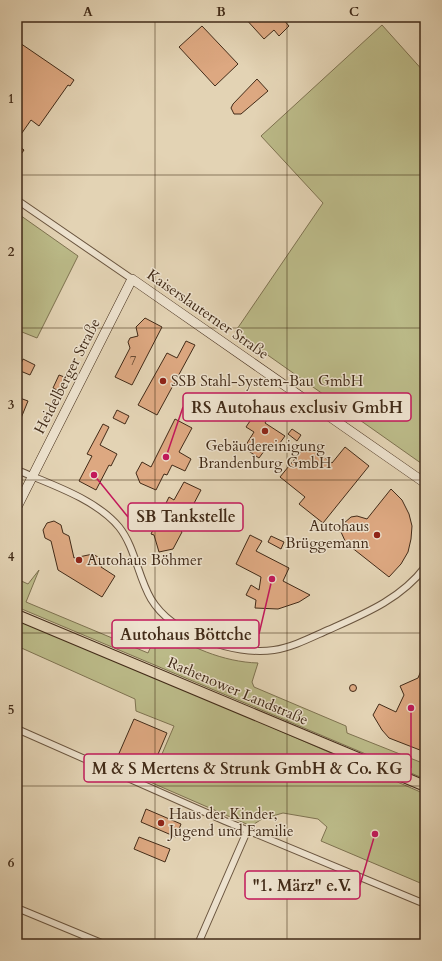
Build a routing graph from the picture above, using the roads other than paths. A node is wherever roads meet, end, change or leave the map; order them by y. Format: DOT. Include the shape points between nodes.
graph roads {
  1 [pos="17,200"];
  2 [pos="132,279"];
  3 [pos="17,470"];
  4 [pos="32,477"];
  5 [pos="425,483"];
  6 [pos="17,508"];
  7 [pos="425,567"];
  8 [pos="17,615"];
  9 [pos="17,729"];
  10 [pos="425,786"];
  11 [pos="248,829"];
  12 [pos="425,904"];
  13 [pos="17,908"];
  14 [pos="104,944"];
  15 [pos="198,944"];
  1 -- 2 [label="street"];
  2 -- 4 [label="street, Heidelberger Straße"];
  2 -- 5 [label="street, Kaiserslauterner Straße"];
  3 -- 4 [label="street"];
  4 -- 6 [label="street, Heidelberger Straße"];
  4 -- 7 [label="street" via="98,508 115,523 126,538 151,598 167,618 201,637 240,649 275,650 335,627 380,606 402,592"];
  8 -- 10 [label="main road, Rathenower Landstraße"];
  9 -- 11 [label="street"];
  11 -- 12 [label="street"];
  11 -- 15 [label="street"];
  13 -- 14 [label="street"];
}
